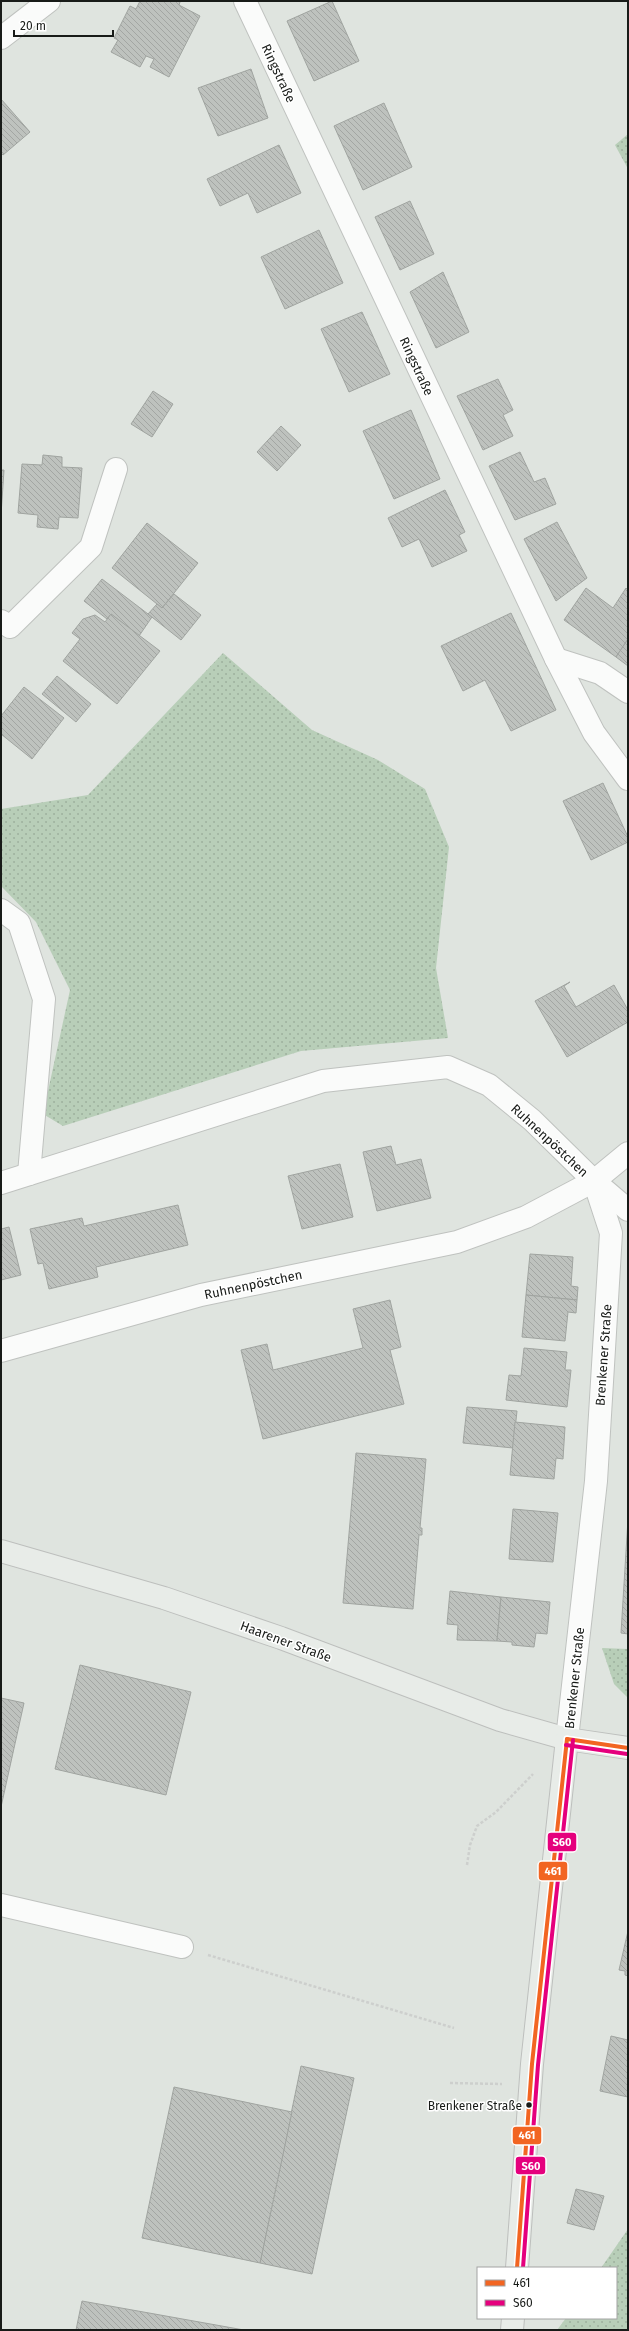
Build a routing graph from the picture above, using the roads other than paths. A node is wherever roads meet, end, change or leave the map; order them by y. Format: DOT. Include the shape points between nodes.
graph roads {
  1 [pos="49,1"];
  2 [pos="245,1"];
  3 [pos="1,38"];
  4 [pos="116,468"];
  5 [pos="1,620"];
  6 [pos="556,659"];
  7 [pos="628,692"];
  8 [pos="628,779"];
  9 [pos="1,910"];
  10 [pos="628,1153"];
  11 [pos="29,1174"];
  12 [pos="594,1181"];
  13 [pos="1,1183"];
  14 [pos="628,1210"];
  15 [pos="1,1351"];
  16 [pos="1,1551"];
  17 [pos="568,1739"];
  18 [pos="628,1748"];
  19 [pos="1,1905"];
  20 [pos="182,1947"];
  21 [pos="516,2267"];
  22 [pos="513,2319"];
  23 [pos="512,2330"];
  1 -- 3 [label="street"];
  2 -- 6 [label="street, Ringstraße"];
  4 -- 5 [label="street" via="91,546 10,627"];
  6 -- 7 [label="street" via="600,673"];
  6 -- 8 [label="street" via="594,733"];
  9 -- 11 [label="street" via="19,923 44,999"];
  10 -- 12 [label="street"];
  11 -- 12 [label="street, Ruhnenpöstchen" via="322,1081 448,1067 489,1085 532,1120"];
  11 -- 13 [label="street, Ruhnenpöstchen"];
  12 -- 14 [label="street"];
  12 -- 15 [label="street, Ruhnenpöstchen" via="526,1217 457,1242 201,1295"];
  12 -- 17 [label="street, Brenkener Straße" via="611,1233 596,1481"];
  16 -- 17 [label="main road, Haarener Straße" via="164,1598 281,1638 500,1720"];
  17 -- 18 [label="main road, Haarener Straße"];
  17 -- 21 [label="main road, Brenkener Straße" via="533,2057"];
  19 -- 20 [label="street"];
  22 -- 23 [label="main road"];
}
